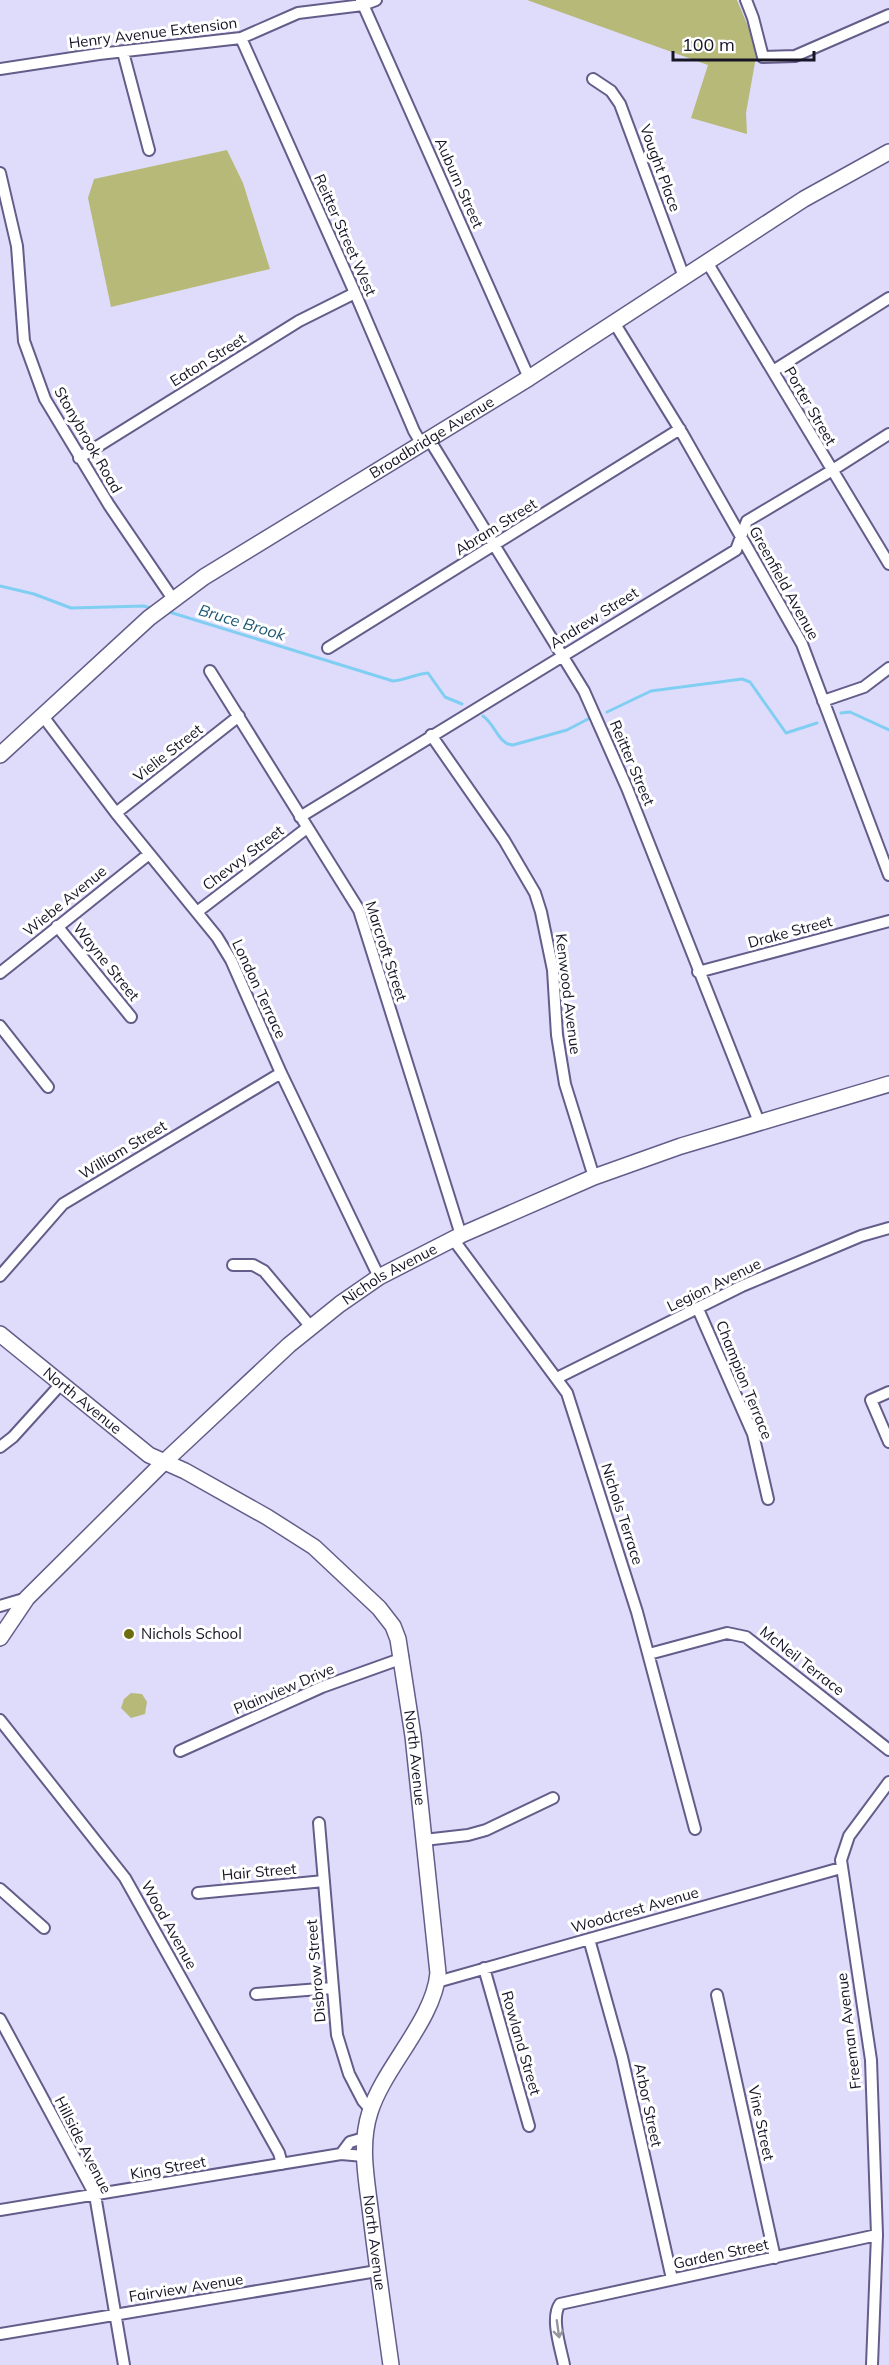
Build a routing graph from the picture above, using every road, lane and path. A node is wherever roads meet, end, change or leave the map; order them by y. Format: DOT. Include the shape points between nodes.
graph roads {
  1 [pos="376,0"];
  2 [pos="746,0"];
  3 [pos="362,3"];
  4 [pos="889,15"];
  5 [pos="241,38"];
  6 [pos="123,52"];
  7 [pos="0,69"];
  8 [pos="593,80"];
  9 [pos="149,150"];
  10 [pos="889,152"];
  11 [pos="0,173"];
  12 [pos="2,190"];
  13 [pos="707,262"];
  14 [pos="684,277"];
  15 [pos="355,293"];
  16 [pos="889,298"];
  17 [pos="615,324"];
  18 [pos="773,371"];
  19 [pos="529,378"];
  20 [pos="680,429"];
  21 [pos="889,434"];
  22 [pos="425,441"];
  23 [pos="79,458"];
  24 [pos="831,471"];
  25 [pos="742,536"];
  26 [pos="495,545"];
  27 [pos="889,564"];
  28 [pos="170,602"];
  29 [pos="328,648"];
  30 [pos="562,656"];
  31 [pos="889,668"];
  32 [pos="210,671"];
  33 [pos="823,700"];
  34 [pos="42,716"];
  35 [pos="239,716"];
  36 [pos="431,735"];
  37 [pos="0,755"];
  38 [pos="116,813"];
  39 [pos="300,817"];
  40 [pos="307,828"];
  41 [pos="149,854"];
  42 [pos="889,874"];
  43 [pos="197,912"];
  44 [pos="889,921"];
  45 [pos="57,927"];
  46 [pos="698,972"];
  47 [pos="0,973"];
  48 [pos="131,1017"];
  49 [pos="0,1026"];
  50 [pos="281,1073"];
  51 [pos="889,1084"];
  52 [pos="48,1087"];
  53 [pos="759,1122"];
  54 [pos="594,1177"];
  55 [pos="889,1227"];
  56 [pos="457,1237"];
  57 [pos="233,1265"];
  58 [pos="0,1276"];
  59 [pos="380,1277"];
  60 [pos="698,1309"];
  61 [pos="311,1327"];
  62 [pos="0,1334"];
  63 [pos="556,1378"];
  64 [pos="62,1384"];
  65 [pos="889,1392"];
  66 [pos="889,1442"];
  67 [pos="0,1447"];
  68 [pos="163,1463"];
  69 [pos="768,1499"];
  70 [pos="27,1598"];
  71 [pos="0,1606"];
  72 [pos="0,1638"];
  73 [pos="649,1654"];
  74 [pos="403,1658"];
  75 [pos="0,1720"];
  76 [pos="889,1750"];
  77 [pos="180,1751"];
  78 [pos="889,1782"];
  79 [pos="553,1797"];
  80 [pos="319,1822"];
  81 [pos="695,1829"];
  82 [pos="424,1840"];
  83 [pos="841,1868"];
  84 [pos="324,1881"];
  85 [pos="0,1889"];
  86 [pos="198,1893"];
  87 [pos="44,1928"];
  88 [pos="590,1939"];
  89 [pos="484,1968"];
  90 [pos="437,1982"];
  91 [pos="332,1988"];
  92 [pos="256,1994"];
  93 [pos="717,1995"];
  94 [pos="0,2019"];
  95 [pos="370,2109"];
  96 [pos="529,2126"];
  97 [pos="364,2138"];
  98 [pos="341,2154"];
  99 [pos="364,2156"];
  100 [pos="282,2164"];
  101 [pos="95,2195"];
  102 [pos="0,2210"];
  103 [pos="877,2235"];
  104 [pos="775,2258"];
  105 [pos="377,2271"];
  106 [pos="672,2279"];
  107 [pos="116,2315"];
  108 [pos="0,2334"];
  109 [pos="124,2365"];
  110 [pos="391,2365"];
  111 [pos="564,2365"];
  112 [pos="872,2365"];
  1 -- 3 [label="street, Henry Avenue Extension"];
  2 -- 4 [label="street" via="763,57 795,56"];
  3 -- 5 [label="street, Henry Avenue Extension" via="298,13"];
  3 -- 19 [label="street, Auburn Street"];
  5 -- 6 [label="street, Henry Avenue Extension"];
  5 -- 15 [label="street, Reitter Street West"];
  6 -- 7 [label="street, Henry Avenue Extension"];
  6 -- 9 [label="street"];
  8 -- 14 [label="street, Vought Place" via="611,91 620,104"];
  10 -- 13 [label="main road, Broadbridge Avenue" via="821,189"];
  11 -- 12 [label="street, Stonybrook Road"];
  12 -- 23 [label="street, Stonybrook Road" via="17,246 24,341 45,399"];
  13 -- 14 [label="main road, Broadbridge Avenue"];
  13 -- 18 [label="street, Porter Street"];
  14 -- 17 [label="main road, Broadbridge Avenue"];
  15 -- 22 [label="street, Reitter Street West" via="414,431"];
  15 -- 23 [label="street, Eaton Street" via="299,321"];
  16 -- 18 [label="street"];
  17 -- 19 [label="main road, Broadbridge Avenue"];
  17 -- 20 [label="street, Greenfield Avenue"];
  18 -- 24 [label="street, Porter Street"];
  19 -- 22 [label="main road, Broadbridge Avenue"];
  20 -- 25 [label="street, Greenfield Avenue"];
  20 -- 26 [label="street, Abram Street"];
  21 -- 24 [label="street, Andrew Street"];
  22 -- 26 [label="street, Reitter Street"];
  22 -- 28 [label="main road, Broadbridge Avenue"];
  23 -- 28 [label="street, Stonybrook Road"];
  24 -- 25 [label="street, Andrew Street" via="747,520"];
  24 -- 27 [label="street, Porter Street"];
  25 -- 30 [label="street, Andrew Street" via="736,550"];
  25 -- 33 [label="street, Greenfield Avenue" via="802,644"];
  26 -- 29 [label="street, Abram Street"];
  26 -- 30 [label="street, Reitter Street"];
  28 -- 34 [label="main road, Broadbridge Avenue"];
  30 -- 36 [label="street, Andrew Street"];
  30 -- 46 [label="street, Reitter Street" via="600,725"];
  31 -- 33 [label="street" via="864,687"];
  32 -- 35 [label="street, Marcroft Street"];
  33 -- 42 [label="street, Greenfield Avenue"];
  34 -- 37 [label="main road, Broadbridge Avenue"];
  34 -- 38 [label="street, London Terrace"];
  35 -- 38 [label="street, Vielie Street"];
  35 -- 39 [label="street, Marcroft Street"];
  36 -- 39 [label="street, Andrew Street"];
  36 -- 54 [label="street, Kenwood Avenue" via="504,840 535,893 553,970 565,1084"];
  38 -- 41 [label="street, London Terrace"];
  39 -- 40 [label="street, Marcroft Street"];
  40 -- 43 [label="street, Chevvy Street"];
  40 -- 56 [label="street, Marcroft Street" via="359,910"];
  41 -- 43 [label="street, London Terrace"];
  41 -- 45 [label="street, Wiebe Avenue"];
  43 -- 50 [label="street, London Terrace" via="231,960"];
  44 -- 46 [label="street, Drake Street"];
  45 -- 47 [label="street, Wiebe Avenue"];
  45 -- 48 [label="street, Wayne Street"];
  46 -- 53 [label="street, Reitter Street"];
  49 -- 52 [label="street"];
  50 -- 58 [label="street, William Street" via="63,1204"];
  50 -- 59 [label="street, London Terrace"];
  51 -- 53 [label="main road, Nichols Avenue"];
  53 -- 54 [label="main road, Nichols Avenue"];
  54 -- 56 [label="main road, Nichols Avenue"];
  55 -- 60 [label="street, Legion Avenue" via="742,1286"];
  56 -- 59 [label="main road, Nichols Avenue"];
  56 -- 63 [label="street, Nichols Terrace"];
  57 -- 61 [label="street" via="253,1265 264,1271"];
  59 -- 61 [label="main road, Nichols Avenue"];
  60 -- 63 [label="street, Legion Avenue"];
  60 -- 69 [label="street, Champion Terrace" via="753,1434"];
  61 -- 68 [label="main road, Nichols Avenue"];
  62 -- 64 [label="main road, North Avenue"];
  63 -- 73 [label="street, Nichols Terrace" via="571,1403"];
  64 -- 67 [label="street"];
  64 -- 68 [label="main road, North Avenue"];
  65 -- 66 [label="street" via="872,1400"];
  68 -- 70 [label="main road, Nichols Avenue"];
  68 -- 74 [label="main road, North Avenue" via="185,1471 314,1547 387,1617"];
  70 -- 71 [label="street"];
  70 -- 72 [label="main road, Nichols Avenue"];
  73 -- 76 [label="street, McNeil Terrace" via="721,1634 746,1637"];
  73 -- 81 [label="street, Nichols Terrace"];
  74 -- 77 [label="street, Plainview Drive" via="322,1687"];
  74 -- 82 [label="main road, North Avenue"];
  75 -- 100 [label="street, Wood Avenue" via="125,1878 274,2143"];
  78 -- 83 [label="street, Freeman Avenue" via="849,1836"];
  79 -- 82 [label="street" via="468,1836"];
  80 -- 84 [label="street, Disbrow Street"];
  82 -- 90 [label="main road, North Avenue"];
  83 -- 88 [label="street, Woodcrest Avenue"];
  83 -- 103 [label="street, Freeman Avenue" via="871,2060"];
  84 -- 86 [label="street, Hair Street"];
  84 -- 91 [label="street, Disbrow Street"];
  85 -- 87 [label="street"];
  88 -- 89 [label="street, Woodcrest Avenue"];
  88 -- 106 [label="street, Arbor Street" via="622,2057"];
  89 -- 90 [label="street, Woodcrest Avenue"];
  89 -- 96 [label="street, Rowland Street"];
  90 -- 95 [label="main road, North Avenue" via="427,2008"];
  91 -- 92 [label="street"];
  91 -- 95 [label="street, Disbrow Street" via="339,2048"];
  93 -- 104 [label="street, Vine Street"];
  94 -- 101 [label="street, Hillside Avenue"];
  95 -- 97 [label="main road, North Avenue"];
  97 -- 98 [label="street, King Street" via="350,2142"];
  97 -- 99 [label="main road, North Avenue"];
  98 -- 99 [label="street, King Street"];
  98 -- 100 [label="street, King Street"];
  99 -- 105 [label="main road, North Avenue"];
  100 -- 101 [label="street, King Street"];
  101 -- 102 [label="street, King Street"];
  101 -- 107 [label="street, Hillside Avenue"];
  103 -- 104 [label="street, Garden Street"];
  103 -- 112 [label="street, Freeman Avenue"];
  104 -- 106 [label="street, Garden Street"];
  105 -- 107 [label="street, Fairview Avenue"];
  105 -- 110 [label="main road, North Avenue"];
  106 -- 111 [label="street, Garden Street, one-way" via="560,2304 556,2310"];
  107 -- 108 [label="street, Fairview Avenue"];
  107 -- 109 [label="street, Hillside Avenue"];
}
